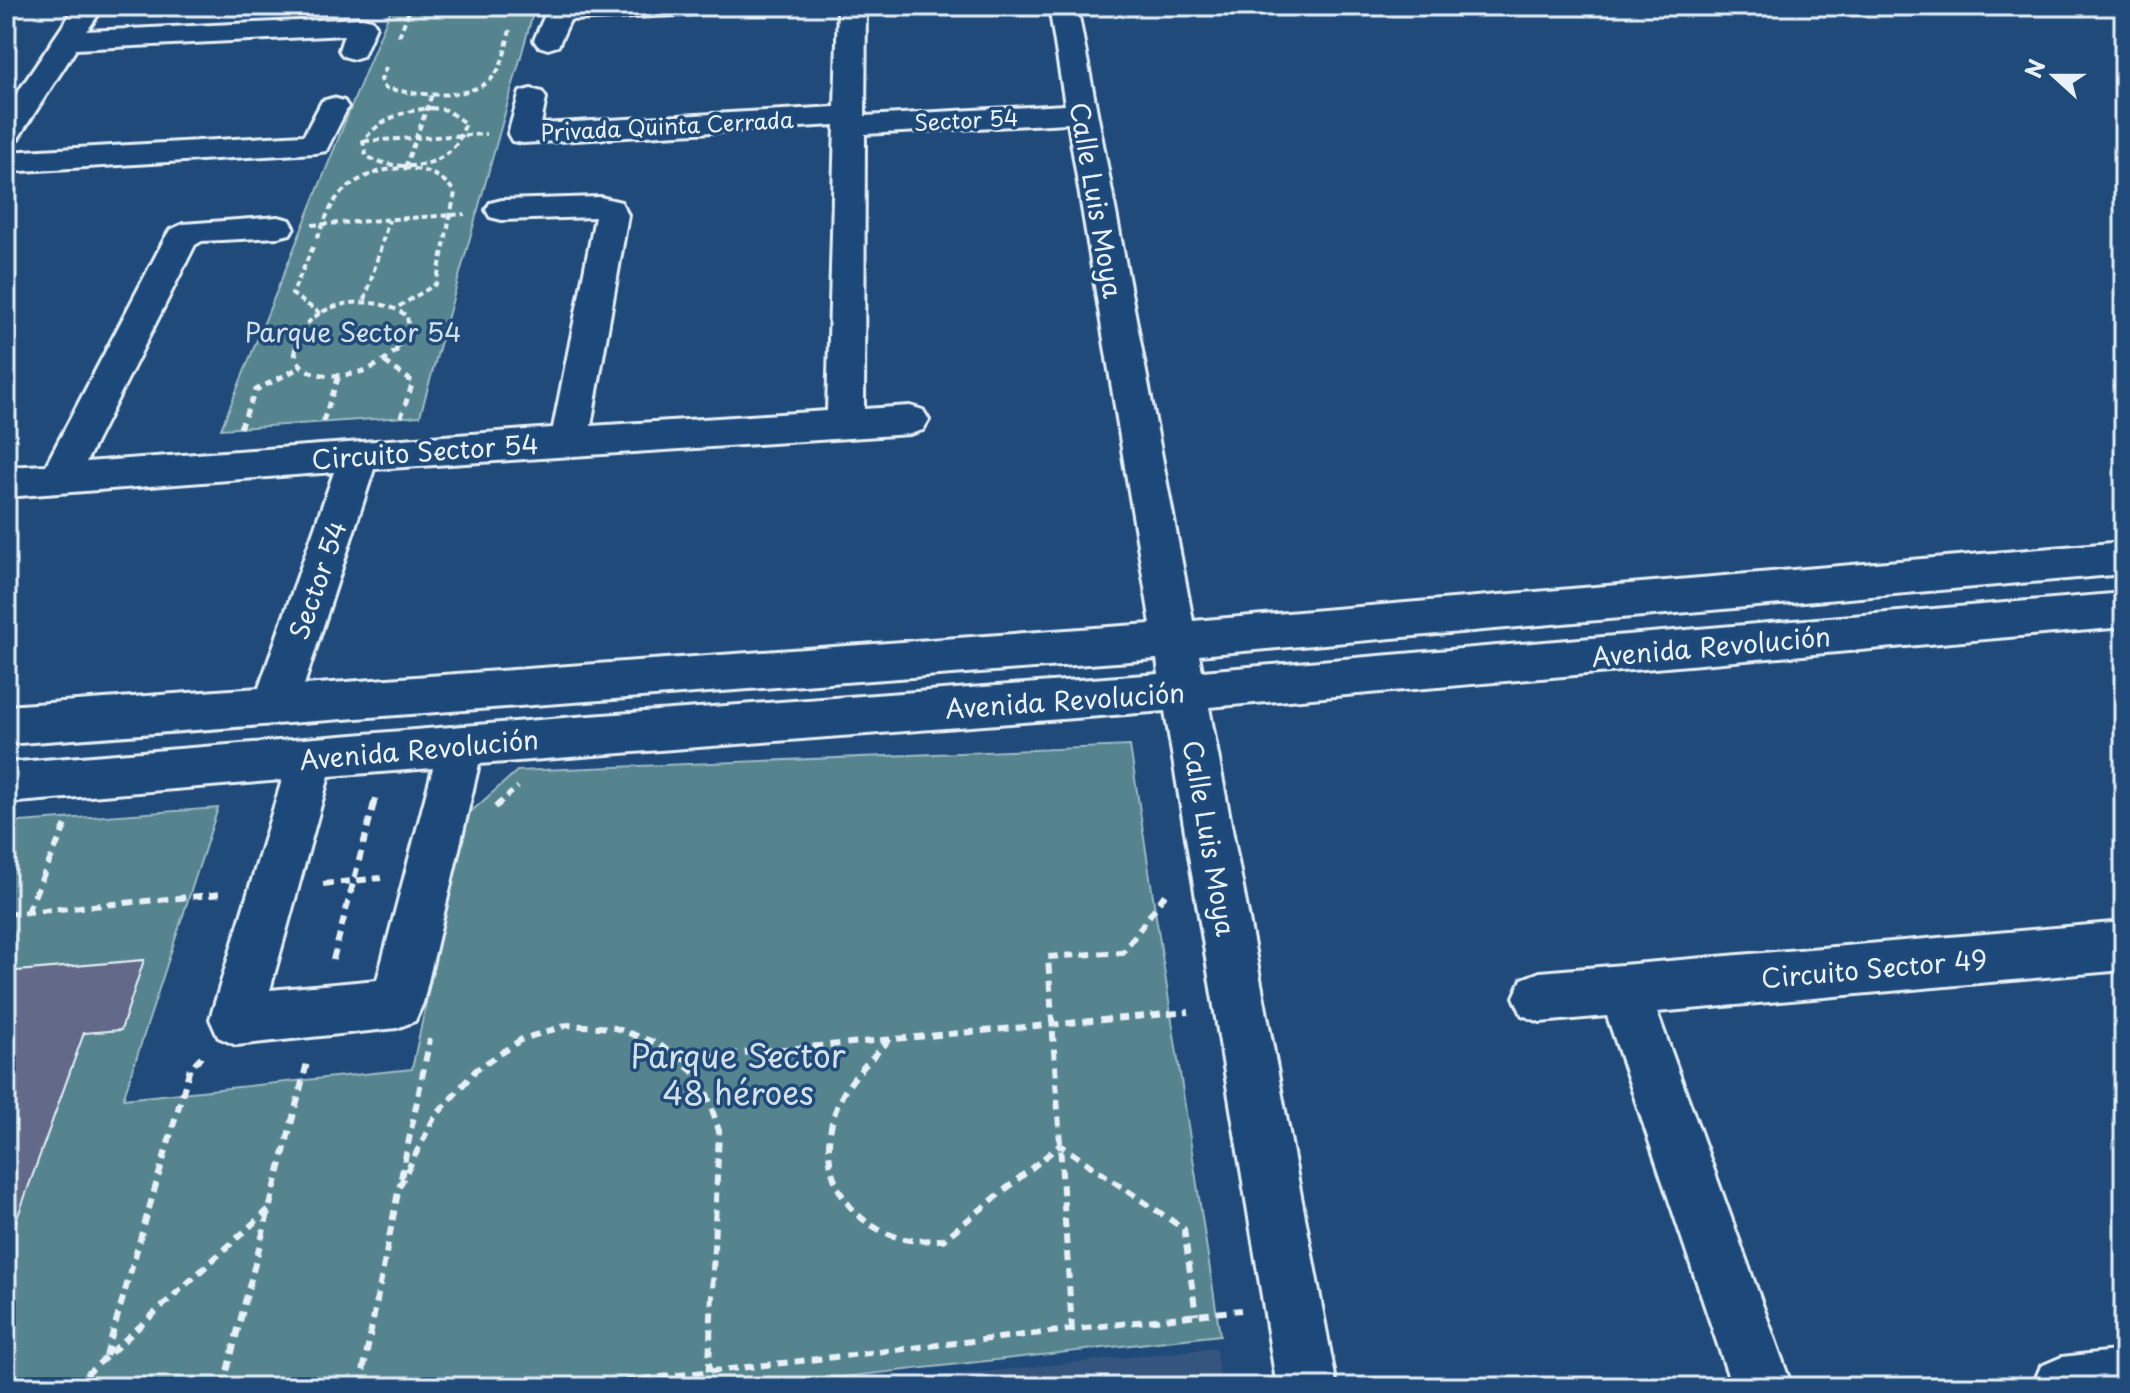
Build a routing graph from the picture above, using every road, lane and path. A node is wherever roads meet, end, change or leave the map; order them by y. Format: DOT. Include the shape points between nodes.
graph roads {
  1 [pos="90,6"];
  2 [pos="411,6"];
  3 [pos="697,6"];
  4 [pos="852,6"];
  5 [pos="1063,6"];
  6 [pos="511,25"];
  7 [pos="548,40"];
  8 [pos="66,41"];
  9 [pos="396,44"];
  10 [pos="353,50"];
  11 [pos="391,56"];
  12 [pos="433,92"];
  13 [pos="531,98"];
  14 [pos="333,107"];
  15 [pos="427,108"];
  16 [pos="1082,113"];
  17 [pos="849,120"];
  18 [pos="6,133"];
  19 [pos="465,134"];
  20 [pos="523,134"];
  21 [pos="416,137"];
  22 [pos="363,141"];
  23 [pos="315,144"];
  24 [pos="6,162"];
  25 [pos="405,167"];
  26 [pos="502,210"];
  27 [pos="450,216"];
  28 [pos="389,220"];
  29 [pos="323,224"];
  30 [pos="278,227"];
  31 [pos="365,300"];
  32 [pos="398,307"];
  33 [pos="321,314"];
  34 [pos="385,362"];
  35 [pos="301,367"];
  36 [pos="910,420"];
  37 [pos="845,423"];
  38 [pos="569,441"];
  39 [pos="374,454"];
  40 [pos="225,465"];
  41 [pos="58,478"];
  42 [pos="6,482"];
  43 [pos="2124,558"];
  44 [pos="2124,610"];
  45 [pos="1174,640"];
  46 [pos="1185,691"];
  47 [pos="275,705"];
  48 [pos="6,725"];
  49 [pos="461,745"];
  50 [pos="388,752"];
  51 [pos="312,757"];
  52 [pos="87,776"];
  53 [pos="6,783"];
  54 [pos="1209,833"];
  55 [pos="27,912"];
  56 [pos="2124,946"];
  57 [pos="1624,990"];
  58 [pos="1540,997"];
  59 [pos="1240,1007"];
  60 [pos="320,1011"];
  61 [pos="236,1019"];
  62 [pos="1052,1024"];
  63 [pos="890,1039"];
  64 [pos="676,1059"];
  65 [pos="1060,1145"];
  66 [pos="268,1210"];
  67 [pos="1292,1305"];
  68 [pos="1196,1315"];
  69 [pos="1072,1330"];
  70 [pos="106,1356"];
  71 [pos="709,1372"];
  72 [pos="2124,1380"];
  73 [pos="73,1387"];
  74 [pos="223,1387"];
  75 [pos="360,1387"];
  76 [pos="575,1387"];
  77 [pos="708,1387"];
  78 [pos="1307,1387"];
  79 [pos="1762,1387"];
  80 [pos="2062,1387"];
  1 -- 8 [label="street"];
  2 -- 9 [label="path"];
  3 -- 7 [label="street" via="559,12"];
  4 -- 17 [label="street"];
  5 -- 16 [label="street, Calle Luis Moya"];
  6 -- 12 [label="path" via="496,74 485,84 468,91"];
  8 -- 10 [label="street" via="362,26"];
  8 -- 18 [label="street"];
  11 -- 12 [label="path" via="381,80 385,88"];
  12 -- 15 [label="path"];
  13 -- 20 [label="street, Privada Quinta Cerrada"];
  14 -- 23 [label="street"];
  15 -- 19 [label="path" via="458,115"];
  15 -- 21 [label="path"];
  15 -- 22 [label="path" via="381,121"];
  16 -- 17 [label="street, Sector 54"];
  16 -- 45 [label="street, Calle Luis Moya"];
  17 -- 20 [label="street, Privada Quinta Cerrada"];
  17 -- 37 [label="street"];
  19 -- 20 [label="path"];
  19 -- 21 [label="path"];
  19 -- 25 [label="path" via="451,152"];
  21 -- 22 [label="path"];
  21 -- 25 [label="path"];
  22 -- 23 [label="path"];
  22 -- 25 [label="path" via="366,156 376,163"];
  23 -- 24 [label="street"];
  25 -- 27 [label="path" via="451,182 455,193"];
  25 -- 29 [label="path" via="382,171 346,189 331,204"];
  26 -- 27 [label="path"];
  26 -- 38 [label="street" via="600,207 612,215"];
  27 -- 28 [label="path"];
  27 -- 32 [label="path" via="436,284"];
  28 -- 29 [label="path"];
  28 -- 31 [label="path"];
  29 -- 30 [label="path"];
  29 -- 33 [label="path" via="292,294"];
  30 -- 41 [label="street" via="195,231 182,238"];
  31 -- 32 [label="path"];
  31 -- 33 [label="path"];
  32 -- 34 [label="path" via="410,327 407,339"];
  33 -- 35 [label="path" via="293,346"];
  34 -- 35 [label="path" via="339,376 313,374"];
  34 -- 39 [label="path" via="413,382"];
  35 -- 40 [label="path" via="256,390"];
  36 -- 37 [label="street, Circuito Sector 54"];
  37 -- 38 [label="street, Circuito Sector 54"];
  38 -- 39 [label="street, Circuito Sector 54"];
  39 -- 40 [label="street, Circuito Sector 54"];
  39 -- 47 [label="street, Sector 54"];
  40 -- 41 [label="street, Circuito Sector 54"];
  41 -- 42 [label="street, Circuito Sector 54"];
  43 -- 45 [label="street, Avenida Revolución"];
  44 -- 46 [label="street, Avenida Revolución"];
  45 -- 46 [label="street, Calle Luis Moya"];
  45 -- 47 [label="street, Avenida Revolución"];
  46 -- 49 [label="street, Avenida Revolución"];
  46 -- 54 [label="street, Calle Luis Moya"];
  47 -- 48 [label="street, Avenida Revolución"];
  49 -- 50 [label="street, Avenida Revolución"];
  49 -- 60 [label="street" via="397,1003"];
  50 -- 51 [label="street, Avenida Revolución"];
  50 -- 60 [label="path"];
  51 -- 52 [label="street, Avenida Revolución"];
  51 -- 61 [label="street"];
  52 -- 53 [label="street, Avenida Revolución"];
  52 -- 55 [label="path"];
  54 -- 59 [label="street, Calle Luis Moya"];
  54 -- 62 [label="path" via="1123,952 1048,957"];
  56 -- 57 [label="street, Circuito Sector 49"];
  57 -- 58 [label="street, Circuito Sector 49"];
  57 -- 79 [label="street"];
  59 -- 62 [label="path"];
  59 -- 67 [label="street, Calle Luis Moya"];
  60 -- 61 [label="street"];
  60 -- 66 [label="path"];
  61 -- 70 [label="path" via="190,1068"];
  62 -- 63 [label="path"];
  62 -- 65 [label="path"];
  63 -- 64 [label="path"];
  63 -- 65 [label="path" via="842,1096 825,1148 835,1190 861,1221 901,1238 943,1240"];
  64 -- 71 [label="path" via="702,1079 719,1131"];
  64 -- 75 [label="path" via="659,1044 615,1028 568,1025 522,1039 476,1070 434,1118 399,1187"];
  65 -- 68 [label="path" via="1184,1229"];
  65 -- 69 [label="path"];
  66 -- 70 [label="path"];
  66 -- 74 [label="path"];
  67 -- 68 [label="path"];
  67 -- 78 [label="street, Calle Luis Moya"];
  68 -- 69 [label="path"];
  69 -- 71 [label="path"];
  70 -- 73 [label="path"];
  71 -- 76 [label="path"];
  71 -- 77 [label="path"];
  72 -- 80 [label="street"];
}
